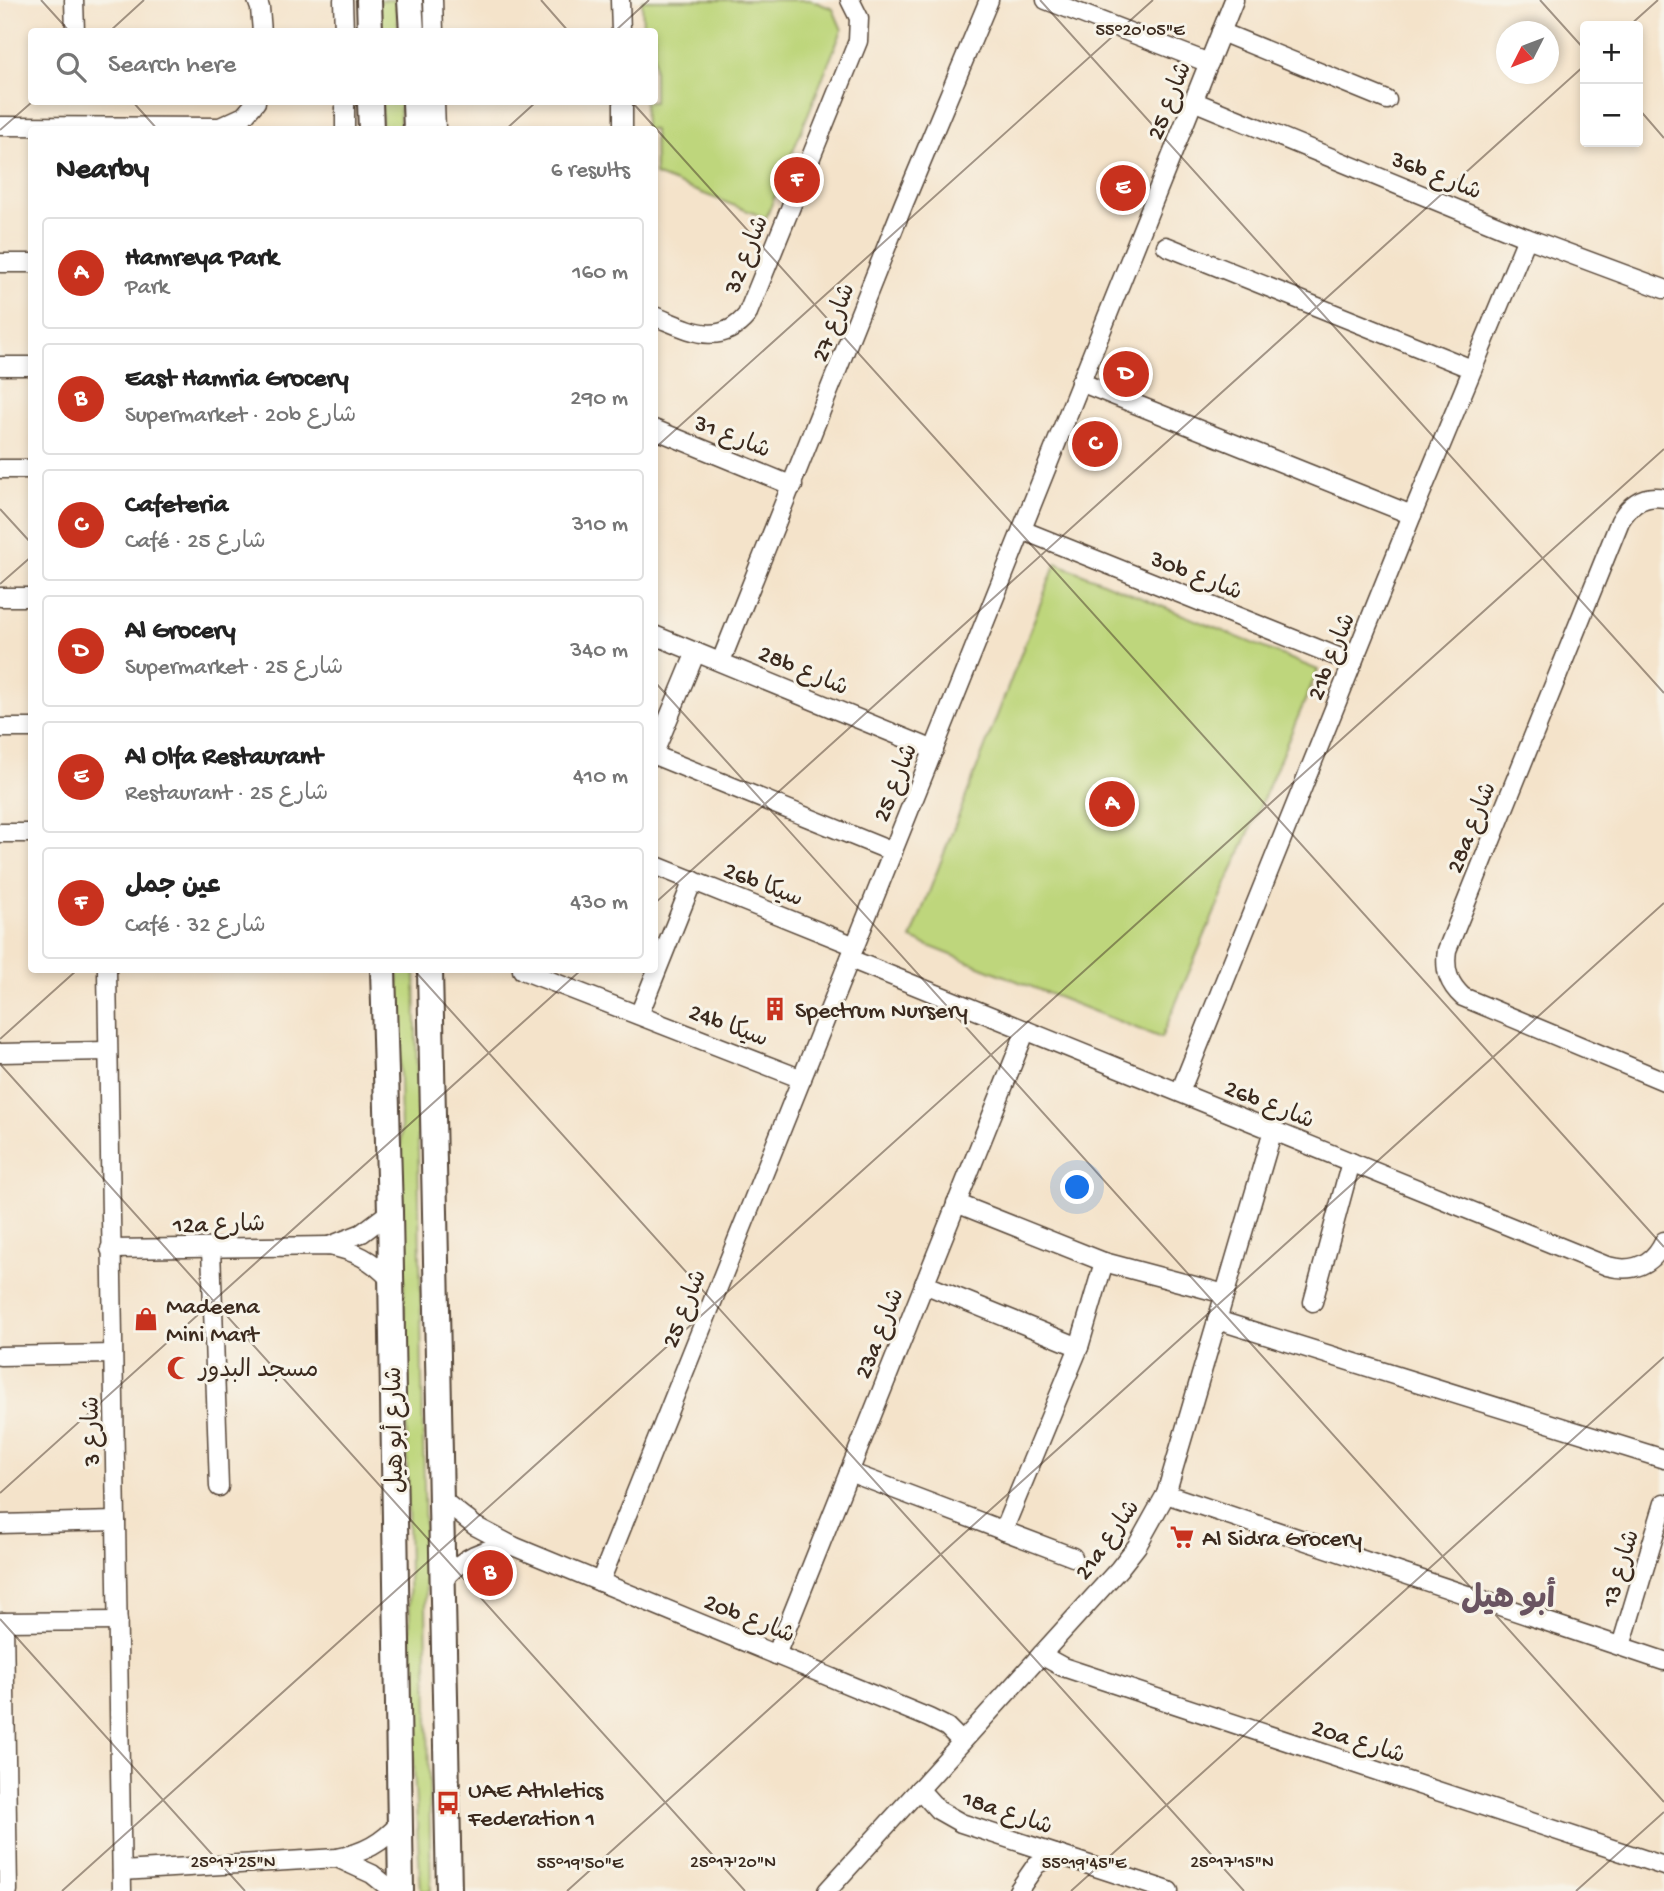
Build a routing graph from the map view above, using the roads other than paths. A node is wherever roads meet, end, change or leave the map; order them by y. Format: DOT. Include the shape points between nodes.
graph roads {
  1 [pos="74,0"];
  2 [pos="257,0"];
  3 [pos="343,0"];
  4 [pos="369,0"];
  5 [pos="410,0"];
  6 [pos="433,0"];
  7 [pos="620,0"];
  8 [pos="850,0"];
  9 [pos="989,0"];
  10 [pos="1046,0"];
  11 [pos="1234,0"];
  12 [pos="75,28"];
  13 [pos="262,28"];
  14 [pos="344,28"];
  15 [pos="370,28"];
  16 [pos="412,28"];
  17 [pos="434,28"];
  18 [pos="621,28"];
  19 [pos="1221,32"];
  20 [pos="1209,63"];
  21 [pos="1387,100"];
  22 [pos="1194,102"];
  23 [pos="253,105"];
  24 [pos="345,105"];
  25 [pos="370,105"];
  26 [pos="415,105"];
  27 [pos="435,105"];
  28 [pos="623,105"];
  29 [pos="0,126"];
  30 [pos="28,126"];
  31 [pos="222,126"];
  32 [pos="345,126"];
  33 [pos="371,126"];
  34 [pos="416,126"];
  35 [pos="436,126"];
  36 [pos="624,126"];
  37 [pos="1527,238"];
  38 [pos="1166,246"];
  39 [pos="28,262"];
  40 [pos="0,263"];
  41 [pos="1664,289"];
  42 [pos="658,317"];
  43 [pos="0,366"];
  44 [pos="28,366"];
  45 [pos="1472,369"];
  46 [pos="1080,382"];
  47 [pos="658,431"];
  48 [pos="0,469"];
  49 [pos="28,469"];
  50 [pos="793,486"];
  51 [pos="1664,498"];
  52 [pos="1412,515"];
  53 [pos="1022,530"];
  54 [pos="0,597"];
  55 [pos="28,597"];
  56 [pos="658,637"];
  57 [pos="696,652"];
  58 [pos="721,661"];
  59 [pos="1353,663"];
  60 [pos="0,728"];
  61 [pos="28,728"];
  62 [pos="658,744"];
  63 [pos="934,750"];
  64 [pos="658,756"];
  65 [pos="28,832"];
  66 [pos="0,833"];
  67 [pos="893,852"];
  68 [pos="658,867"];
  69 [pos="693,880"];
  70 [pos="852,953"];
  71 [pos="658,968"];
  72 [pos="107,973"];
  73 [pos="383,973"];
  74 [pos="430,973"];
  75 [pos="530,973"];
  76 [pos="656,973"];
  77 [pos="639,1015"];
  78 [pos="1026,1030"];
  79 [pos="107,1051"];
  80 [pos="0,1053"];
  81 [pos="802,1079"];
  82 [pos="1664,1081"];
  83 [pos="1180,1093"];
  84 [pos="1273,1130"];
  85 [pos="1351,1162"];
  86 [pos="957,1203"];
  87 [pos="390,1212"];
  88 [pos="1664,1241"];
  89 [pos="329,1247"];
  90 [pos="211,1248"];
  91 [pos="110,1249"];
  92 [pos="1104,1262"];
  93 [pos="390,1279"];
  94 [pos="924,1284"];
  95 [pos="1225,1294"];
  96 [pos="1313,1303"];
  97 [pos="1217,1320"];
  98 [pos="1079,1347"];
  99 [pos="113,1354"];
  100 [pos="0,1356"];
  101 [pos="1664,1459"];
  102 [pos="849,1472"];
  103 [pos="219,1487"];
  104 [pos="1166,1494"];
  105 [pos="441,1499"];
  106 [pos="1664,1503"];
  107 [pos="116,1521"];
  108 [pos="0,1524"];
  109 [pos="1003,1531"];
  110 [pos="513,1546"];
  111 [pos="1073,1557"];
  112 [pos="442,1581"];
  113 [pos="600,1582"];
  114 [pos="118,1621"];
  115 [pos="2,1622"];
  116 [pos="1621,1646"];
  117 [pos="776,1654"];
  118 [pos="1041,1656"];
  119 [pos="1664,1661"];
  120 [pos="962,1742"];
  121 [pos="919,1789"];
  122 [pos="400,1823"];
  123 [pos="1055,1854"];
  124 [pos="337,1858"];
  125 [pos="1664,1866"];
  126 [pos="122,1871"];
  127 [pos="1164,1890"];
  128 [pos="8,1891"];
  129 [pos="122,1891"];
  130 [pos="393,1891"];
  131 [pos="401,1891"];
  132 [pos="449,1891"];
  133 [pos="827,1891"];
  134 [pos="1017,1891"];
  1 -- 12 [label="street"];
  2 -- 13 [label="street"];
  3 -- 14 [label="street"];
  4 -- 15 [label="main road"];
  5 -- 16 [label="main road"];
  6 -- 17 [label="street"];
  7 -- 18 [label="street"];
  8 -- 42 [label="street, شارع 32" via="859,18 858,41 747,315 730,331 707,335"];
  9 -- 50 [label="street, شارع 27"];
  10 -- 20 [label="street"];
  11 -- 19 [label="street, شارع 25"];
  19 -- 20 [label="street, شارع 25"];
  19 -- 21 [label="street"];
  20 -- 22 [label="street, شارع 25"];
  22 -- 37 [label="street, 36b شارع"];
  22 -- 46 [label="street, شارع 25"];
  23 -- 31 [label="street" via="244,116"];
  24 -- 32 [label="street"];
  25 -- 33 [label="main road"];
  26 -- 34 [label="main road"];
  27 -- 35 [label="street"];
  28 -- 36 [label="street"];
  29 -- 30 [label="street"];
  37 -- 41 [label="street, 36b شارع"];
  37 -- 45 [label="street, 21b شارع"];
  38 -- 45 [label="street"];
  39 -- 40 [label="street"];
  43 -- 44 [label="street"];
  45 -- 52 [label="street, 21b شارع"];
  46 -- 52 [label="street"];
  46 -- 53 [label="street, شارع 25"];
  47 -- 50 [label="street, شارع 31"];
  48 -- 49 [label="street"];
  50 -- 58 [label="street, شارع 27"];
  51 -- 82 [label="street, 28a شارع" via="1635,502 1620,521 1445,963 1447,976 1464,998"];
  52 -- 59 [label="street, 21b شارع"];
  53 -- 59 [label="street, 30b شارع"];
  53 -- 63 [label="street, شارع 25"];
  54 -- 55 [label="street"];
  56 -- 57 [label="street, 28b شارع"];
  57 -- 58 [label="street, 28b شارع"];
  57 -- 62 [label="street"];
  58 -- 63 [label="street, 28b شارع"];
  59 -- 83 [label="street, 21b شارع"];
  60 -- 61 [label="street"];
  63 -- 67 [label="street, شارع 25"];
  64 -- 67 [label="street"];
  65 -- 66 [label="street"];
  67 -- 70 [label="street, شارع 25"];
  68 -- 69 [label="street, 26b سيكا"];
  69 -- 70 [label="street, 26b سيكا"];
  69 -- 71 [label="street"];
  70 -- 78 [label="street, 26b شارع"];
  70 -- 81 [label="street, شارع 25"];
  72 -- 79 [label="street, شارع 3"];
  73 -- 87 [label="main road, شارع أبو هيل"];
  74 -- 105 [label="main road, شارع أبو هيل"];
  75 -- 77 [label="street, 24b سيكا"];
  76 -- 77 [label="street"];
  77 -- 81 [label="street, 24b سيكا"];
  78 -- 83 [label="street, 26b شارع"];
  78 -- 86 [label="street, 23a شارع"];
  79 -- 80 [label="street"];
  79 -- 91 [label="street, شارع 3"];
  81 -- 113 [label="street, شارع 25"];
  83 -- 84 [label="street, 26b شارع"];
  84 -- 85 [label="street, 26b شارع"];
  84 -- 95 [label="street, 21a شارع"];
  85 -- 88 [label="street, 26b شارع" via="1619,1269 1652,1259"];
  85 -- 96 [label="street"];
  86 -- 92 [label="street"];
  86 -- 94 [label="street, 23a شارع"];
  87 -- 89 [label="street, 12a شارع" via="362,1233"];
  87 -- 93 [label="main road, شارع أبو هيل"];
  89 -- 90 [label="street, 12a شارع"];
  89 -- 93 [label="street, 12a شارع" via="363,1256"];
  90 -- 91 [label="street, 12a شارع"];
  90 -- 103 [label="street"];
  91 -- 99 [label="street, شارع 3"];
  92 -- 95 [label="street"];
  92 -- 98 [label="street"];
  93 -- 122 [label="main road, شارع أبو هيل"];
  94 -- 98 [label="street"];
  94 -- 102 [label="street, 23a شارع"];
  95 -- 97 [label="street, 21a شارع"];
  97 -- 101 [label="street"];
  97 -- 104 [label="street, 21a شارع"];
  98 -- 109 [label="street"];
  99 -- 100 [label="street"];
  99 -- 107 [label="street, شارع 3"];
  102 -- 109 [label="street"];
  102 -- 117 [label="street, 23a شارع"];
  104 -- 116 [label="street"];
  104 -- 118 [label="street, 21a شارع" via="1119,1569"];
  105 -- 110 [label="street, 20b شارع" via="475,1526"];
  105 -- 112 [label="main road, شارع أبو هيل"];
  106 -- 116 [label="street, شارع 13"];
  107 -- 108 [label="street"];
  107 -- 114 [label="street, شارع 3"];
  109 -- 111 [label="street"];
  110 -- 112 [label="street" via="473,1554"];
  110 -- 113 [label="street, 20b شارع"];
  112 -- 132 [label="main road, شارع أبو هيل"];
  113 -- 117 [label="street, 20b شارع"];
  114 -- 115 [label="street"];
  114 -- 126 [label="street, شارع 3"];
  115 -- 128 [label="street"];
  116 -- 119 [label="street"];
  117 -- 120 [label="street, 20b شارع" via="939,1722"];
  118 -- 120 [label="street, 21a شارع"];
  118 -- 125 [label="street, 20a شارع"];
  120 -- 121 [label="street, 21a شارع"];
  121 -- 123 [label="street, 18a شارع" via="949,1817"];
  121 -- 133 [label="street, 21a شارع"];
  122 -- 124 [label="street" via="379,1844"];
  122 -- 131 [label="main road, شارع أبو هيل"];
  123 -- 127 [label="street, 18a شارع"];
  123 -- 134 [label="street" via="1036,1865"];
  124 -- 126 [label="street"];
  124 -- 130 [label="street" via="372,1874"];
  126 -- 129 [label="street, شارع 3"];
}
